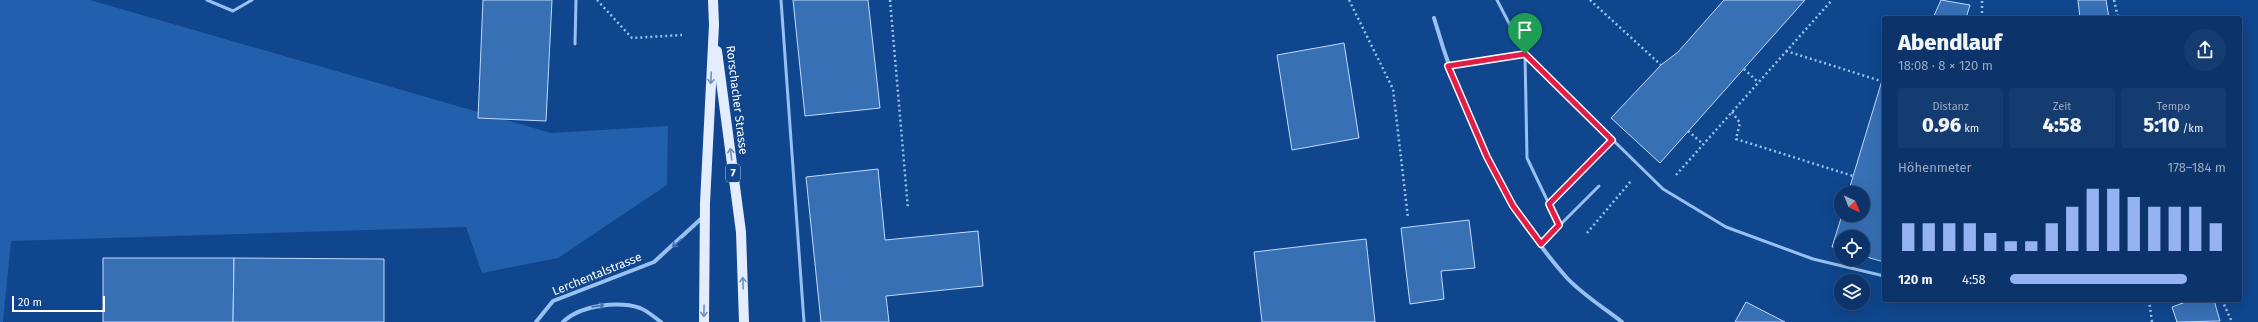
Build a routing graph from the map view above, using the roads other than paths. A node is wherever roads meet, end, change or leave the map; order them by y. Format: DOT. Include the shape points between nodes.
graph roads {
  1 [pos="208,0"];
  2 [pos="252,0"];
  3 [pos="576,0"];
  4 [pos="713,0"];
  5 [pos="781,0"];
  6 [pos="1497,0"];
  7 [pos="1434,18"];
  8 [pos="714,25"];
  9 [pos="575,44"];
  10 [pos="1525,54"];
  11 [pos="1599,186"];
  12 [pos="705,216"];
  13 [pos="1559,225"];
  14 [pos="1541,244"];
  15 [pos="1882,276"];
  16 [pos="536,322"];
  17 [pos="563,322"];
  18 [pos="661,322"];
  19 [pos="704,322"];
  20 [pos="744,322"];
  21 [pos="804,322"];
  22 [pos="1622,322"];
  1 -- 2 [label="lane" via="233,11"];
  3 -- 9 [label="lane"];
  4 -- 8 [label="main road, Rorschacher Strasse / 7"];
  5 -- 21 [label="lane"];
  6 -- 10 [label="lane"];
  7 -- 14 [label="street" via="1448,66 1487,157 1513,206"];
  8 -- 12 [label="main road, Rorschacher Strasse / 7, one-way"];
  20 -- 8 [label="main road, Rorschacher Strasse / 7, one-way" via="741,232"];
  10 -- 13 [label="lane" via="1527,158"];
  10 -- 15 [label="lane" via="1663,189 1726,227 1813,259"];
  11 -- 13 [label="lane"];
  12 -- 16 [label="street, Lerchentalstrasse, one-way" via="654,262 553,301"];
  12 -- 19 [label="main road, Rorschacher Strasse / 7, one-way"];
  13 -- 14 [label="lane"];
  14 -- 22 [label="street" via="1568,279"];
  17 -- 18 [label="street, one-way" via="593,307 616,304 641,309"];
}
